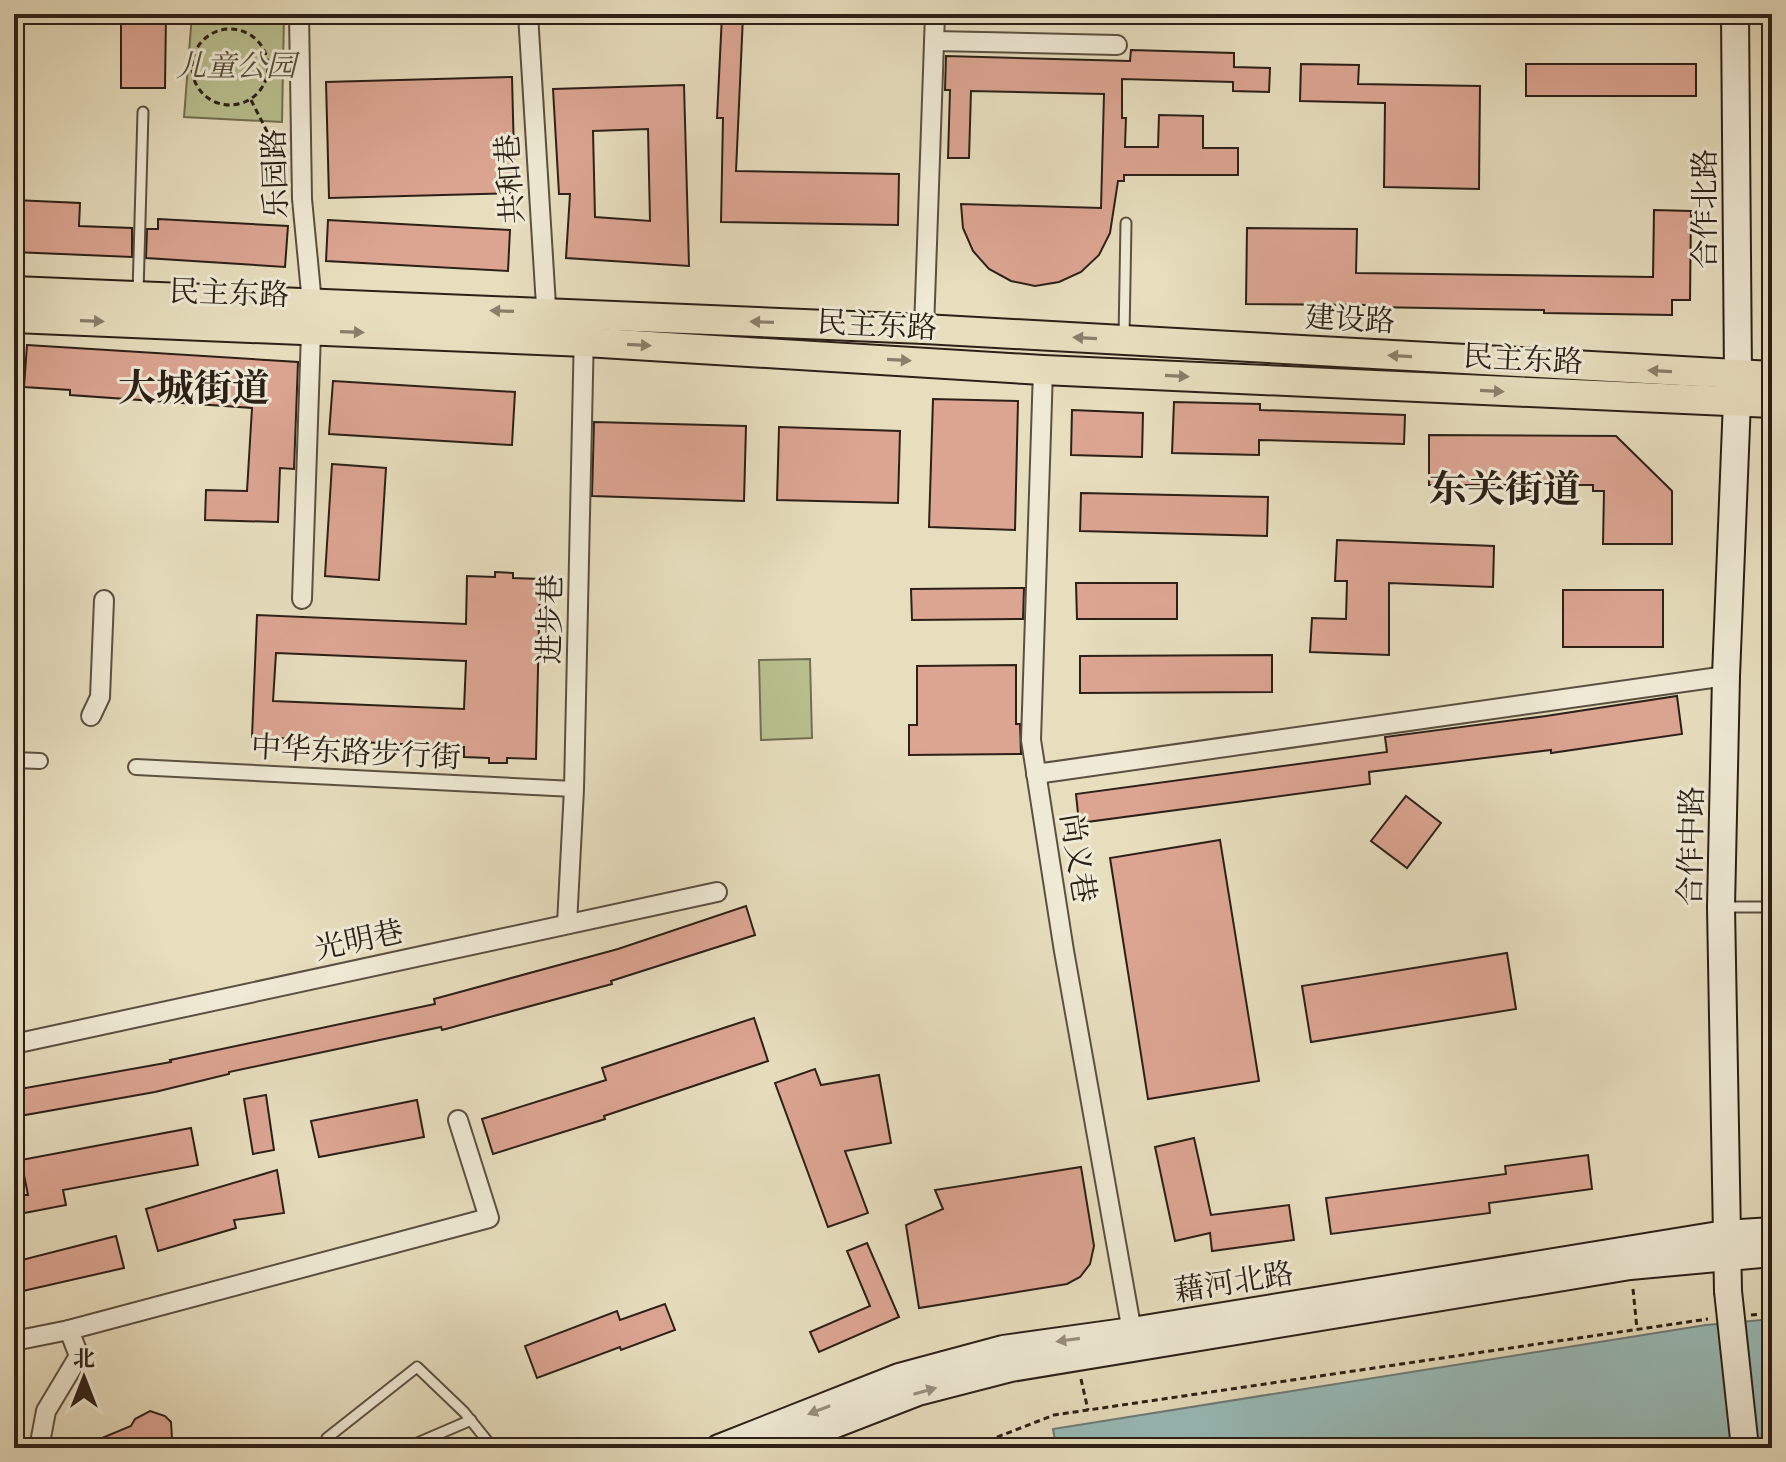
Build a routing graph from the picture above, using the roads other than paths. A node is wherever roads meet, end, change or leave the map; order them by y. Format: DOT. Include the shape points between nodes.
graph roads {
  1 [pos="299,14"];
  2 [pos="528,14"];
  3 [pos="935,14"];
  4 [pos="1735,14"];
  5 [pos="934,41"];
  6 [pos="1117,45"];
  7 [pos="143,112"];
  8 [pos="1126,223"];
  9 [pos="137,296"];
  10 [pos="15,309"];
  11 [pos="312,317"];
  12 [pos="547,327"];
  13 [pos="584,328"];
  14 [pos="924,329"];
  15 [pos="1124,341"];
  16 [pos="1043,370"];
  17 [pos="1772,376"];
  18 [pos="1736,389"];
  19 [pos="14,396"];
  20 [pos="1772,403"];
  21 [pos="302,599"];
  22 [pos="104,600"];
  23 [pos="1726,676"];
  24 [pos="91,716"];
  25 [pos="14,760"];
  26 [pos="40,761"];
  27 [pos="136,767"];
  28 [pos="1036,774"];
  29 [pos="574,789"];
  30 [pos="717,892"];
  31 [pos="1721,907"];
  32 [pos="1772,907"];
  33 [pos="567,924"];
  34 [pos="14,1044"];
  35 [pos="458,1120"];
  36 [pos="1772,1231"];
  37 [pos="1727,1244"];
  38 [pos="1772,1253"];
  39 [pos="69,1330"];
  40 [pos="1134,1340"];
  41 [pos="14,1341"];
  42 [pos="471,1420"];
  43 [pos="39,1448"];
  44 [pos="329,1448"];
  45 [pos="406,1448"];
  46 [pos="493,1448"];
  47 [pos="719,1448"];
  48 [pos="774,1448"];
  49 [pos="1745,1448"];
  1 -- 11 [label="street, 乐园路" via="302,199"];
  2 -- 12 [label="street, 共和巷"];
  3 -- 5 [label="street"];
  4 -- 18 [label="main road, 合作北路"];
  5 -- 6 [label="street"];
  5 -- 14 [label="street"];
  7 -- 9 [label="lane"];
  8 -- 15 [label="lane"];
  9 -- 10 [label="main road, 民主东路"];
  9 -- 11 [label="main road, 民主东路"];
  10 -- 11 [label="main road, 民主东路, one-way"];
  10 -- 19 [label="lane"];
  11 -- 12 [label="main road, 民主东路"];
  11 -- 21 [label="street, 乐园路"];
  12 -- 13 [label="main road, 民主东路"];
  14 -- 13 [label="main road, 民主东路, one-way"];
  13 -- 16 [label="main road, 民主东路, one-way"];
  13 -- 29 [label="street, 进步巷"];
  15 -- 14 [label="main road, 建设路, one-way"];
  18 -- 15 [label="main road, 建设路, one-way"];
  16 -- 18 [label="main road, 民主东路, one-way"];
  16 -- 28 [label="street, 尚义巷" via="1031,740"];
  17 -- 18 [label="main road, 建设路"];
  18 -- 20 [label="main road, 建设路"];
  18 -- 23 [label="main road, 合作中路"];
  22 -- 24 [label="street" via="100,697"];
  23 -- 28 [label="street"];
  23 -- 31 [label="main road, 合作中路"];
  25 -- 26 [label="street"];
  27 -- 29 [label="street, 中华东路步行街"];
  28 -- 40 [label="street, 尚义巷"];
  29 -- 33 [label="street, 进步巷"];
  30 -- 33 [label="street, 光明巷"];
  31 -- 32 [label="lane"];
  31 -- 37 [label="main road, 合作中路"];
  33 -- 34 [label="street, 光明巷"];
  35 -- 39 [label="street" via="489,1218"];
  36 -- 37 [label="main road, 藉河北路"];
  37 -- 38 [label="main road, 藉河北路"];
  37 -- 40 [label="main road, 藉河北路"];
  37 -- 40 [label="main road, 藉河北路" via="1630,1266"];
  37 -- 49 [label="main road, 合作中路, bridge"];
  39 -- 41 [label="street"];
  39 -- 43 [label="street" via="79,1356 46,1411"];
  40 -- 47 [label="main road, 藉河北路, one-way" via="1003,1349 899,1377"];
  48 -- 40 [label="main road, 藉河北路, one-way" via="918,1392 1011,1368 1076,1359"];
  42 -- 44 [label="lane" via="417,1367 327,1438"];
  42 -- 45 [label="lane"];
  42 -- 46 [label="lane"];
}
